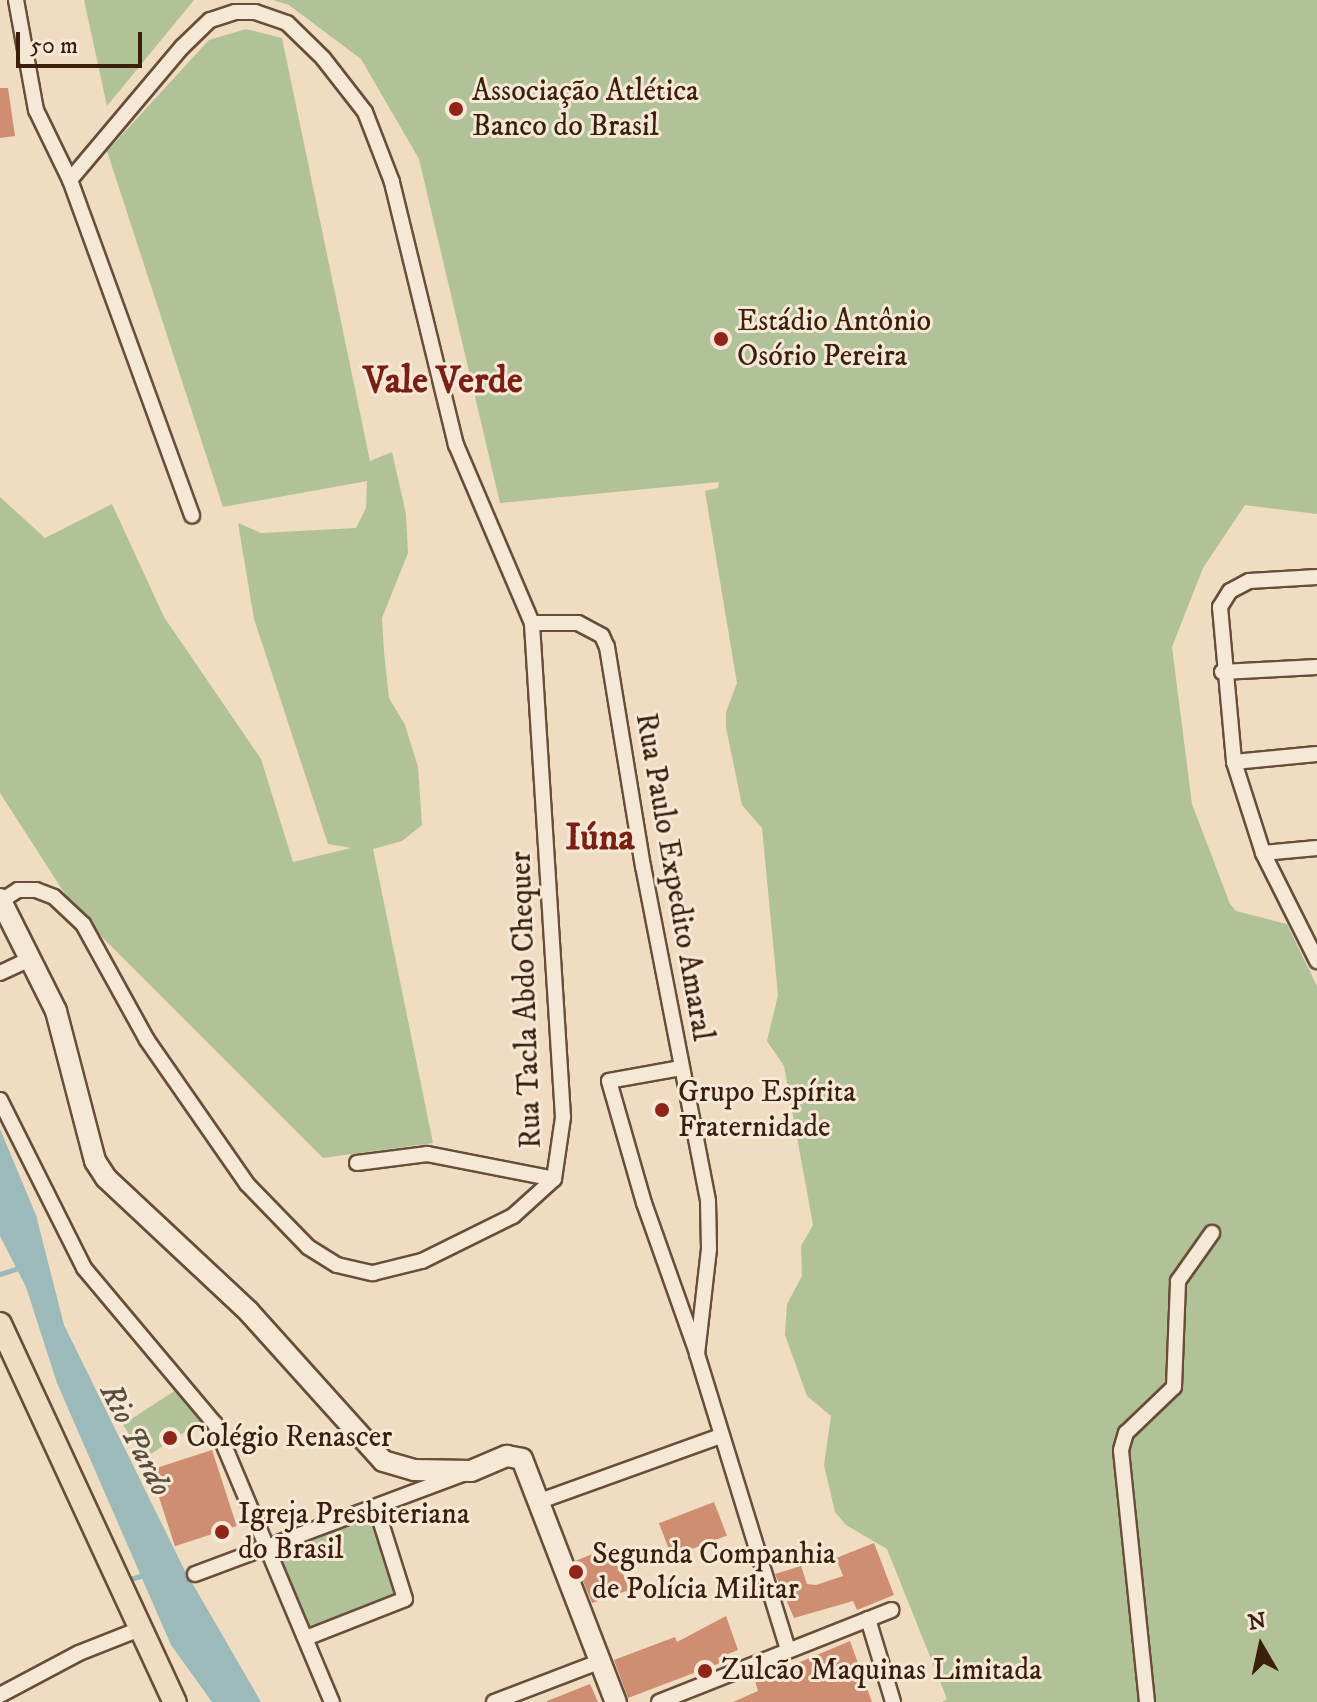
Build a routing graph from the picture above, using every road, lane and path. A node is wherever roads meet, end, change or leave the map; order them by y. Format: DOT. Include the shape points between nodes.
graph roads {
  1 [pos="16,0"];
  2 [pos="70,180"];
  3 [pos="192,515"];
  4 [pos="1317,577"];
  5 [pos="532,623"];
  6 [pos="1317,667"];
  7 [pos="1222,672"];
  8 [pos="1317,754"];
  9 [pos="1234,762"];
  10 [pos="1317,848"];
  11 [pos="1263,853"];
  12 [pos="0,900"];
  13 [pos="1312,939"];
  14 [pos="30,959"];
  15 [pos="1317,961"];
  16 [pos="0,973"];
  17 [pos="681,1068"];
  18 [pos="0,1100"];
  19 [pos="357,1163"];
  20 [pos="554,1179"];
  21 [pos="1212,1233"];
  22 [pos="0,1324"];
  23 [pos="697,1354"];
  24 [pos="721,1436"];
  25 [pos="471,1471"];
  26 [pos="540,1501"];
  27 [pos="376,1507"];
  28 [pos="266,1547"];
  29 [pos="195,1574"];
  30 [pos="891,1610"];
  31 [pos="868,1619"];
  32 [pos="140,1629"];
  33 [pos="306,1638"];
  34 [pos="788,1649"];
  35 [pos="599,1662"];
  36 [pos="0,1695"];
  37 [pos="175,1702"];
  38 [pos="332,1702"];
  39 [pos="494,1702"];
  40 [pos="616,1702"];
  41 [pos="659,1702"];
  42 [pos="893,1702"];
  43 [pos="1147,1702"];
  1 -- 2 [label="street" via="36,110"];
  2 -- 3 [label="street"];
  2 -- 5 [label="street, Rua Tacla Abdo Chequer" via="210,20 255,12 287,23 305,38 365,112 380,145 447,418"];
  4 -- 7 [label="street" via="1249,581 1230,591 1220,607"];
  5 -- 17 [label="street, Rua Paulo Expedito Amaral" via="578,623 594,629 607,647"];
  5 -- 20 [label="street, Rua Tacla Abdo Chequer" via="563,1117"];
  6 -- 7 [label="street"];
  7 -- 9 [label="street"];
  8 -- 9 [label="street"];
  9 -- 11 [label="street"];
  10 -- 11 [label="street"];
  11 -- 13 [label="street"];
  12 -- 14 [label="street"];
  12 -- 20 [label="street, Rua Tacla Abdo Chequer" via="18,890 36,890 54,897 83,924 147,1040 247,1184 308,1247 337,1265 373,1273 422,1261 513,1216"];
  13 -- 15 [label="street"];
  14 -- 16 [label="street"];
  14 -- 25 [label="street" via="56,1011 95,1161 119,1194 249,1312 383,1461 414,1470"];
  17 -- 23 [label="street, Rua Paulo Expedito Amaral" via="710,1225"];
  17 -- 23 [label="street" via="609,1081 644,1203"];
  18 -- 28 [label="street" via="84,1268 215,1424"];
  19 -- 20 [label="street" via="427,1154"];
  21 -- 43 [label="street" via="1178,1281 1174,1387 1126,1433 1121,1450"];
  22 -- 32 [label="main road"];
  23 -- 24 [label="street, Rua Paulo Expedito Amaral"];
  24 -- 26 [label="street"];
  24 -- 34 [label="street, Rua Paulo Expedito Amaral"];
  25 -- 26 [label="street" via="518,1456 526,1463"];
  25 -- 27 [label="street"];
  26 -- 35 [label="street"];
  27 -- 28 [label="street"];
  27 -- 33 [label="street" via="405,1599"];
  28 -- 29 [label="street"];
  28 -- 33 [label="street"];
  30 -- 31 [label="street"];
  31 -- 34 [label="street"];
  31 -- 42 [label="street"];
  32 -- 36 [label="street" via="79,1653"];
  32 -- 37 [label="main road"];
  33 -- 38 [label="street"];
  34 -- 41 [label="street"];
  35 -- 39 [label="street"];
  35 -- 40 [label="street"];
}
